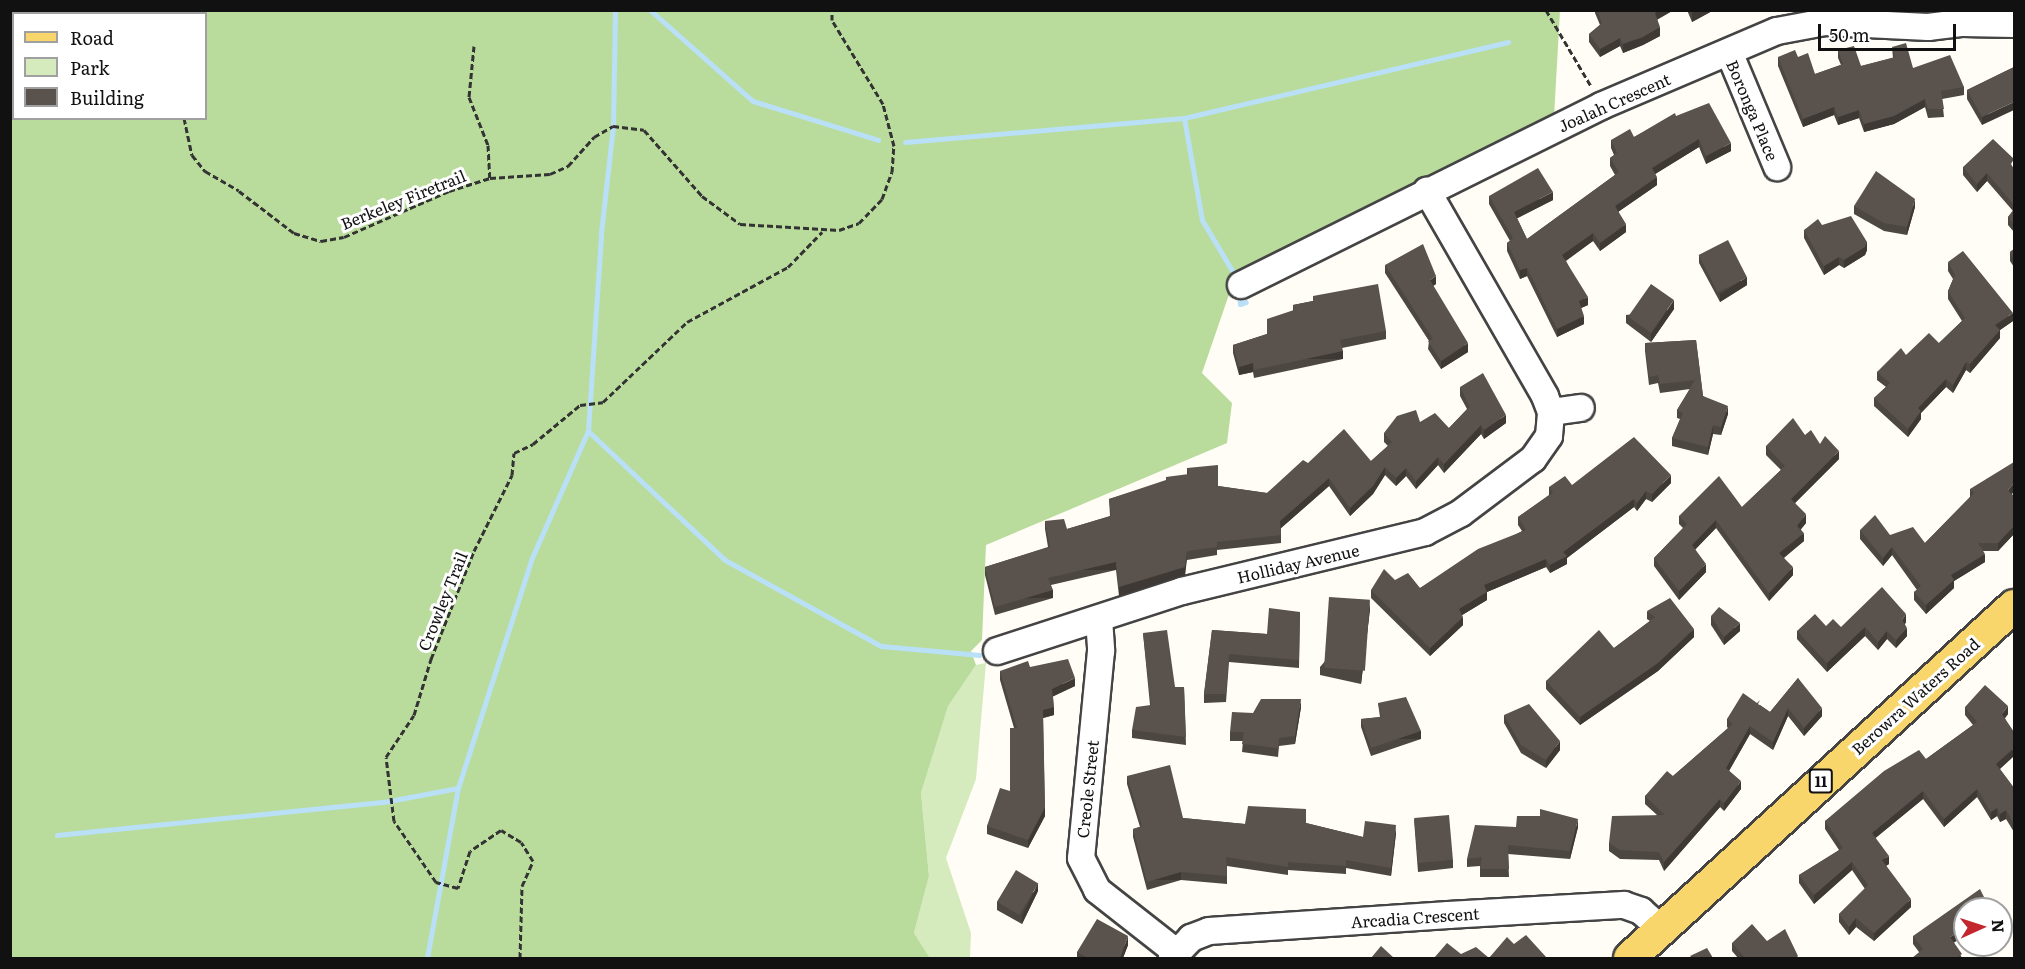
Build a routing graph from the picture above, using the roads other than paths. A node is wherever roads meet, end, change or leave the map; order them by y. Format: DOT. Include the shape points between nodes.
graph roads {
  1 [pos="2014,24"];
  2 [pos="1729,52"];
  3 [pos="1778,167"];
  4 [pos="1427,191"];
  5 [pos="1241,285"];
  6 [pos="1581,408"];
  7 [pos="1551,412"];
  8 [pos="2014,606"];
  9 [pos="1099,619"];
  10 [pos="997,651"];
  11 [pos="1660,928"];
  12 [pos="1174,955"];
  13 [pos="1630,958"];
  1 -- 2 [label="street, Joalah Crescent" via="1928,27 1825,22 1777,31"];
  2 -- 3 [label="street, Boronga Place"];
  2 -- 4 [label="street, Joalah Crescent" via="1601,106"];
  4 -- 5 [label="street, Joalah Crescent"];
  4 -- 7 [label="street"];
  6 -- 7 [label="street"];
  7 -- 9 [label="street, Holliday Avenue" via="1549,436 1533,459 1446,522 1414,534 1182,591"];
  8 -- 11 [label="main road, Berowra Waters Road / 11"];
  9 -- 10 [label="street, Holliday Avenue"];
  9 -- 12 [label="street, Creole Street" via="1101,651 1082,858 1097,890"];
  11 -- 12 [label="street, Arcadia Crescent" via="1633,907 1611,905 1209,931 1191,938"];
  11 -- 13 [label="main road, Berowra Waters Road / 11"];
}
